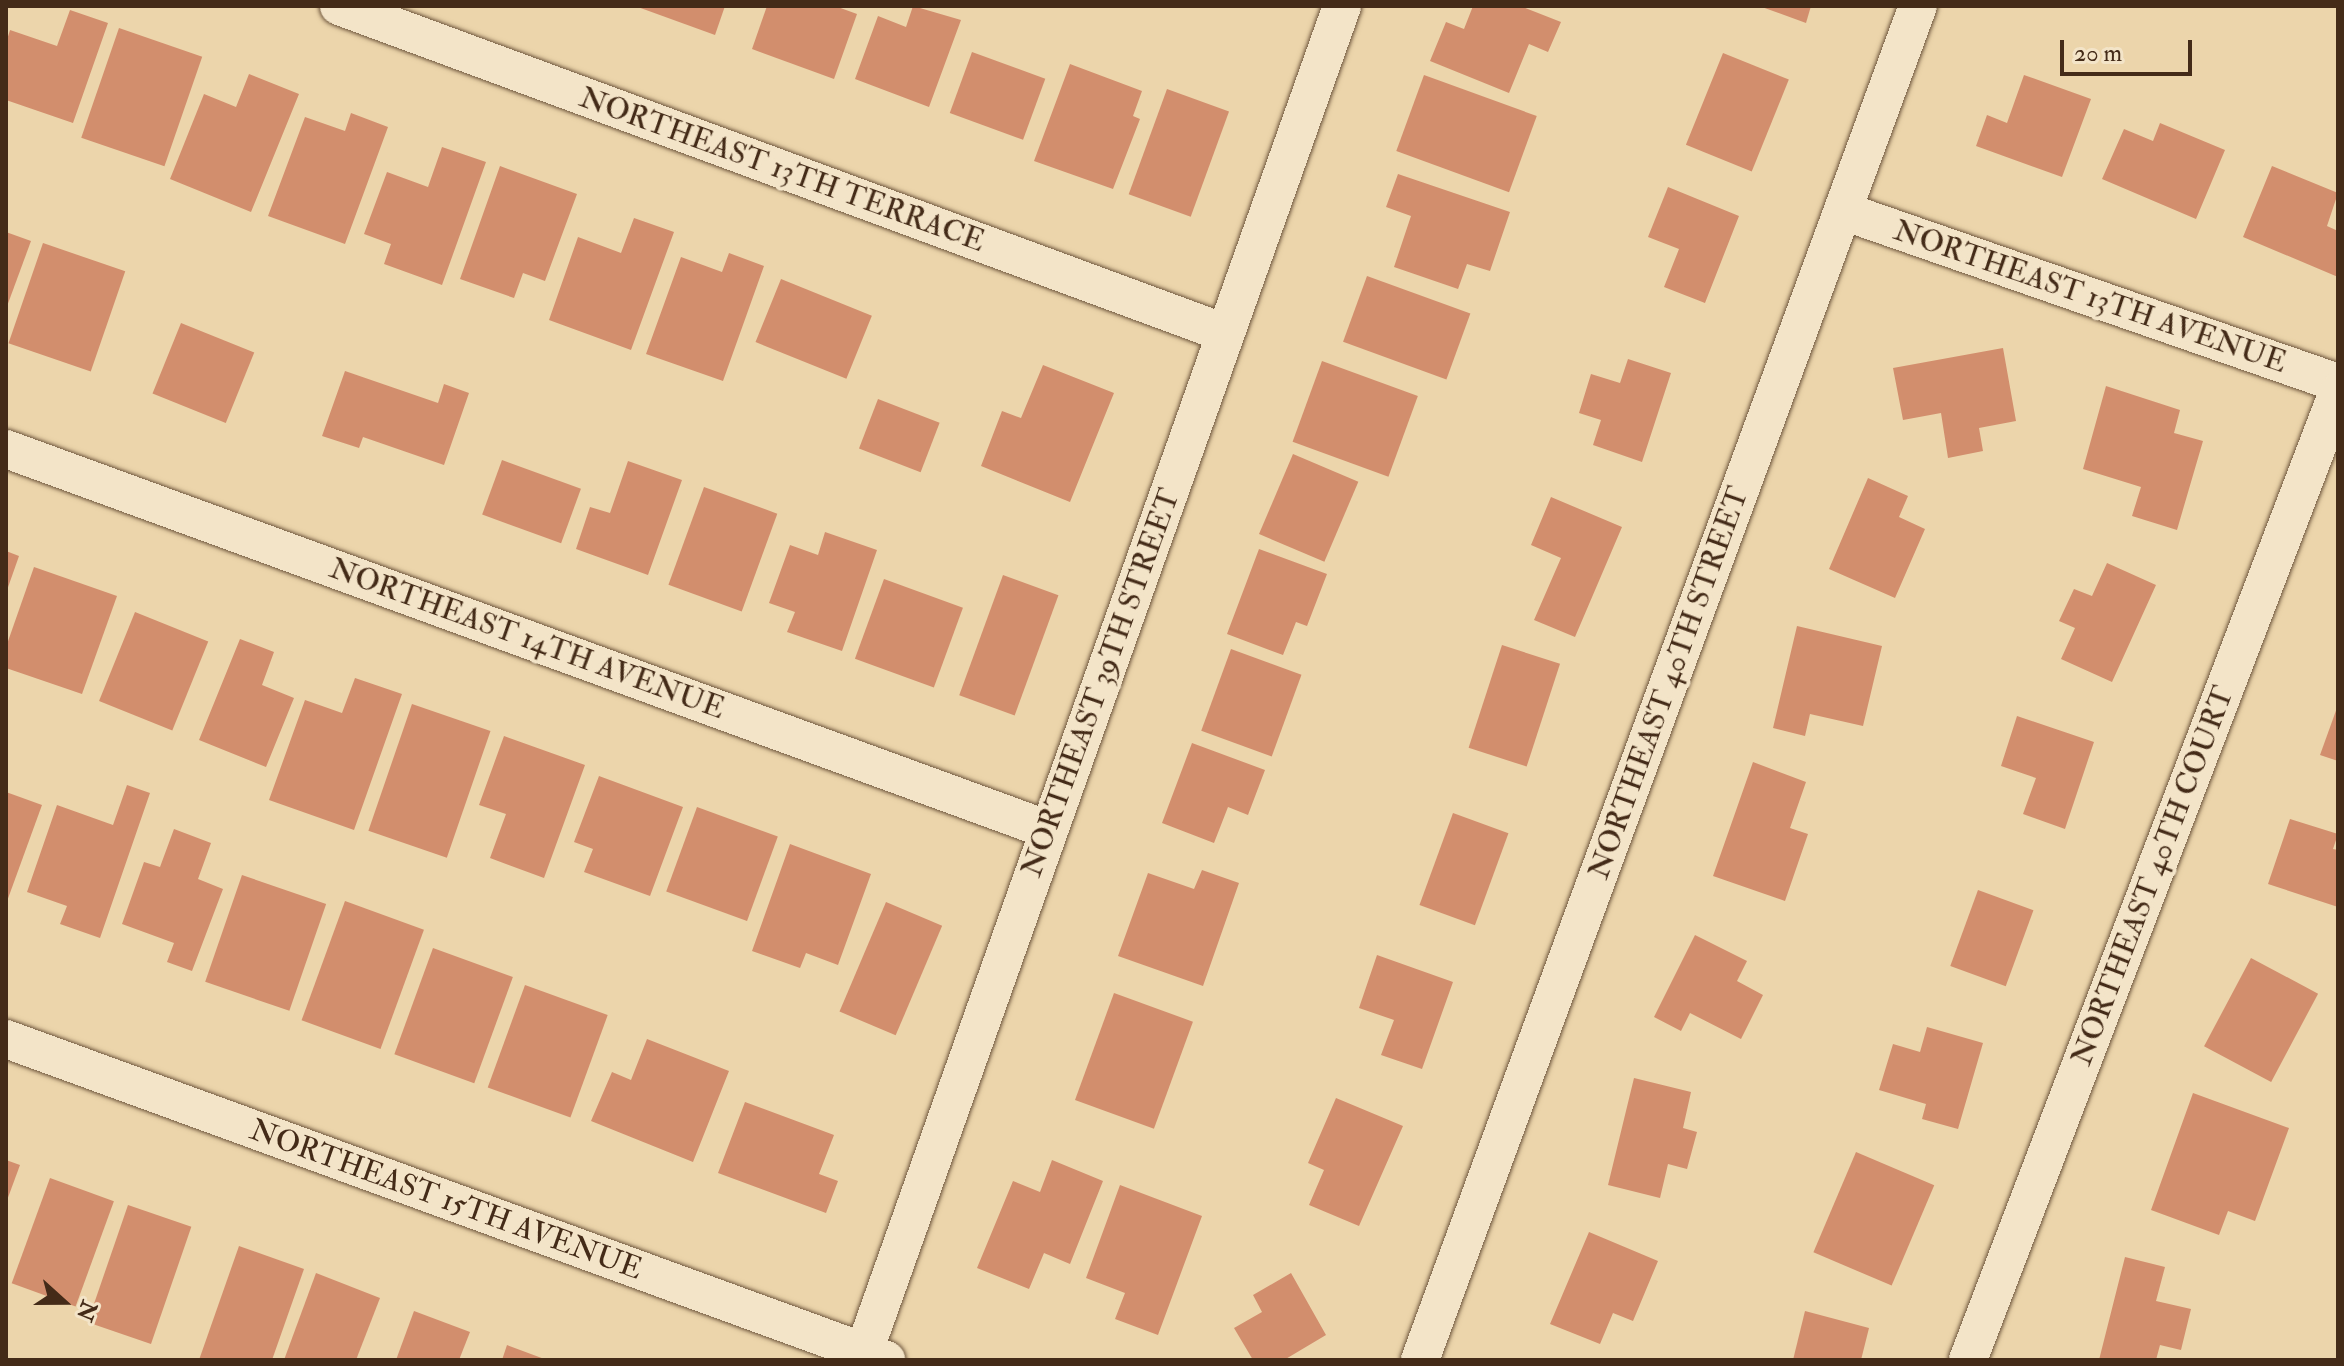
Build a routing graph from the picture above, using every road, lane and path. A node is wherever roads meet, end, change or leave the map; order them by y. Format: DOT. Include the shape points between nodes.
graph roads {
  1 [pos="339,6"];
  2 [pos="1342,6"];
  3 [pos="1918,6"];
  4 [pos="1843,211"];
  5 [pos="1225,333"];
  6 [pos="2338,383"];
  7 [pos="2338,392"];
  8 [pos="6,449"];
  9 [pos="1049,830"];
  10 [pos="6,1039"];
  11 [pos="870,1357"];
  12 [pos="1420,1360"];
  13 [pos="1968,1360"];
  1 -- 5 [label="street, NORTHEAST 13TH TERRACE"];
  2 -- 5 [label="street, NORTHEAST 39TH STREET"];
  3 -- 4 [label="street, NORTHEAST 40TH STREET"];
  4 -- 6 [label="street, NORTHEAST 13TH AVENUE"];
  4 -- 12 [label="street, NORTHEAST 40TH STREET"];
  5 -- 9 [label="street, NORTHEAST 39TH STREET"];
  7 -- 13 [label="street, NORTHEAST 40TH COURT"];
  8 -- 9 [label="street, NORTHEAST 14TH AVENUE"];
  9 -- 11 [label="street, NORTHEAST 39TH STREET"];
  10 -- 11 [label="street, NORTHEAST 15TH AVENUE"];
}
